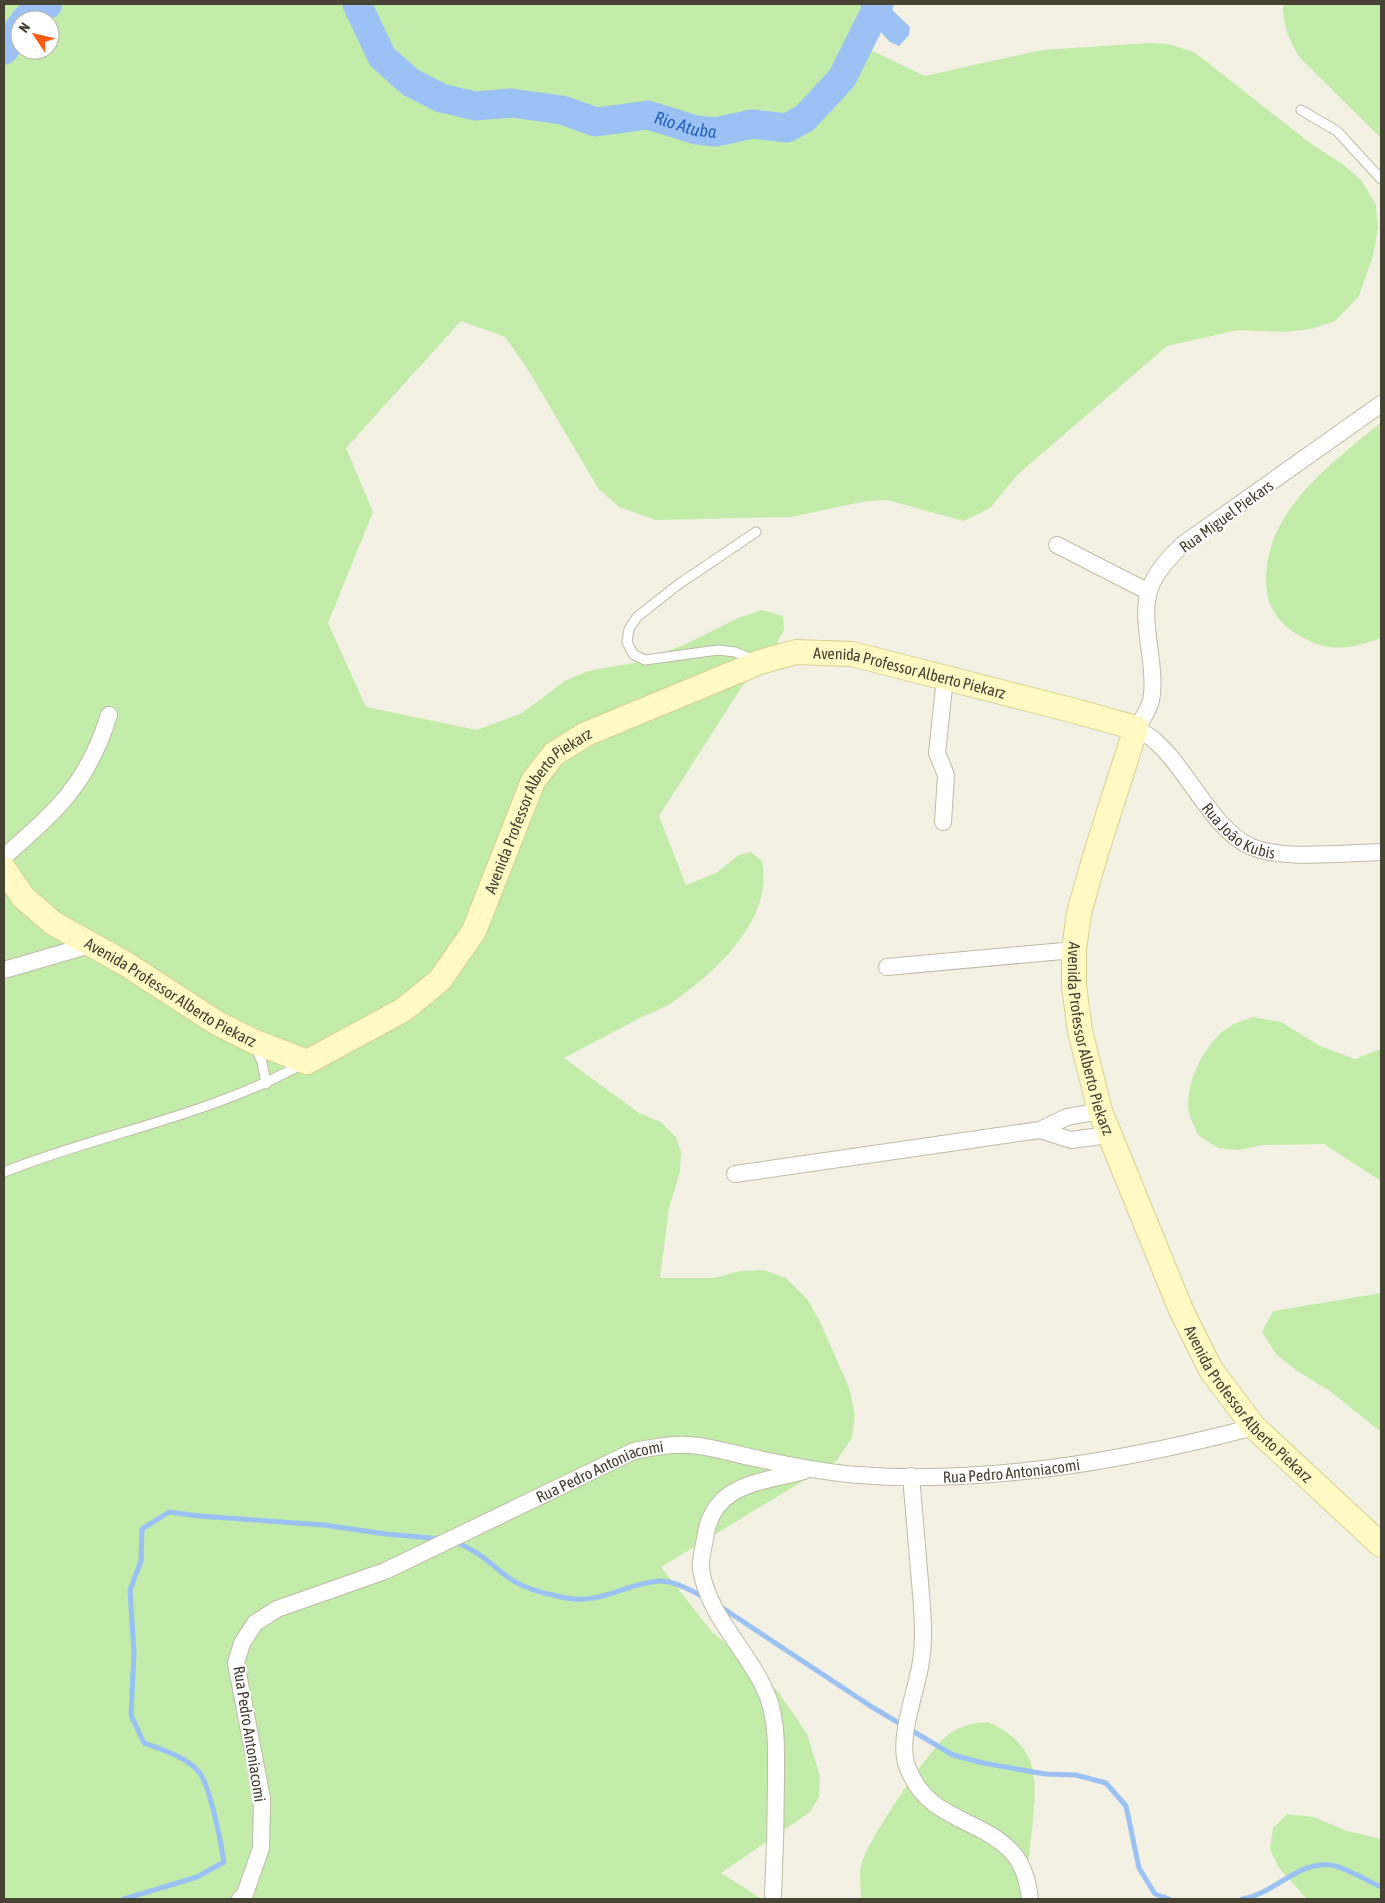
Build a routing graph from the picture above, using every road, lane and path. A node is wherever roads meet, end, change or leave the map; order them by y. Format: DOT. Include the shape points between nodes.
graph roads {
  1 [pos="1301,110"];
  2 [pos="1381,179"];
  3 [pos="1381,404"];
  4 [pos="756,532"];
  5 [pos="1057,545"];
  6 [pos="1149,592"];
  7 [pos="760,662"];
  8 [pos="945,678"];
  9 [pos="109,714"];
  10 [pos="1136,728"];
  11 [pos="943,822"];
  12 [pos="1381,852"];
  13 [pos="4,857"];
  14 [pos="4,869"];
  15 [pos="90,945"];
  16 [pos="1074,950"];
  17 [pos="887,967"];
  18 [pos="4,970"];
  19 [pos="253,1041"];
  20 [pos="307,1062"];
  21 [pos="266,1084"];
  22 [pos="1100,1111"];
  23 [pos="1040,1130"];
  24 [pos="1108,1134"];
  25 [pos="4,1172"];
  26 [pos="735,1174"];
  27 [pos="1254,1427"];
  28 [pos="809,1470"];
  29 [pos="911,1476"];
  30 [pos="1381,1545"];
  31 [pos="773,1896"];
  32 [pos="240,1899"];
  33 [pos="1030,1899"];
  1 -- 2 [label="lane" via="1337,131"];
  3 -- 6 [label="street, Rua Miguel Piekars" via="1182,545 1163,564"];
  4 -- 7 [label="lane" via="637,617 627,642 633,654 645,660 718,650 735,652"];
  5 -- 6 [label="street"];
  6 -- 10 [label="street, Rua Miguel Piekars" via="1152,694 1148,709"];
  7 -- 8 [label="street, Avenida Professor Alberto Piekarz" via="796,652 852,654"];
  7 -- 20 [label="street, Avenida Professor Alberto Piekarz" via="586,734 554,754 533,780 474,931 440,980 403,1010"];
  8 -- 10 [label="street, Avenida Professor Alberto Piekarz"];
  8 -- 11 [label="street" via="937,753 946,775"];
  9 -- 13 [label="street" via="100,743 81,780 54,813"];
  10 -- 12 [label="street, Rua João Kubis" via="1155,740 1172,759 1227,830 1252,847 1282,853"];
  10 -- 16 [label="street, Avenida Professor Alberto Piekarz" via="1093,862 1079,913"];
  14 -- 15 [label="street, Avenida Professor Alberto Piekarz" via="23,897 53,923"];
  15 -- 18 [label="street"];
  15 -- 19 [label="street, Avenida Professor Alberto Piekarz"];
  16 -- 17 [label="street"];
  16 -- 22 [label="street, Avenida Professor Alberto Piekarz" via="1074,986 1080,1031"];
  19 -- 20 [label="street, Avenida Professor Alberto Piekarz"];
  19 -- 21 [label="lane" via="262,1062"];
  20 -- 21 [label="lane"];
  21 -- 25 [label="lane" via="192,1112 39,1158"];
  22 -- 23 [label="street" via="1067,1117"];
  22 -- 24 [label="street, Avenida Professor Alberto Piekarz"];
  23 -- 24 [label="street" via="1071,1140"];
  23 -- 26 [label="street"];
  24 -- 27 [label="street, Avenida Professor Alberto Piekarz" via="1180,1310 1211,1370"];
  27 -- 29 [label="street, Rua Pedro Antoniacomi" via="1200,1441 1029,1472"];
  27 -- 30 [label="street, Avenida Professor Alberto Piekarz"];
  28 -- 29 [label="street, Rua Pedro Antoniacomi"];
  28 -- 31 [label="street" via="745,1486 720,1501 706,1533 701,1568 708,1594 757,1675 770,1703 776,1732"];
  28 -- 32 [label="street, Rua Pedro Antoniacomi" via="676,1444 634,1451 385,1572 277,1608 255,1624 242,1643 236,1663 262,1798 261,1848 245,1894"];
  29 -- 33 [label="street" via="922,1609 922,1660 904,1739 907,1765 920,1790 940,1809 1010,1850 1024,1870"];
}
